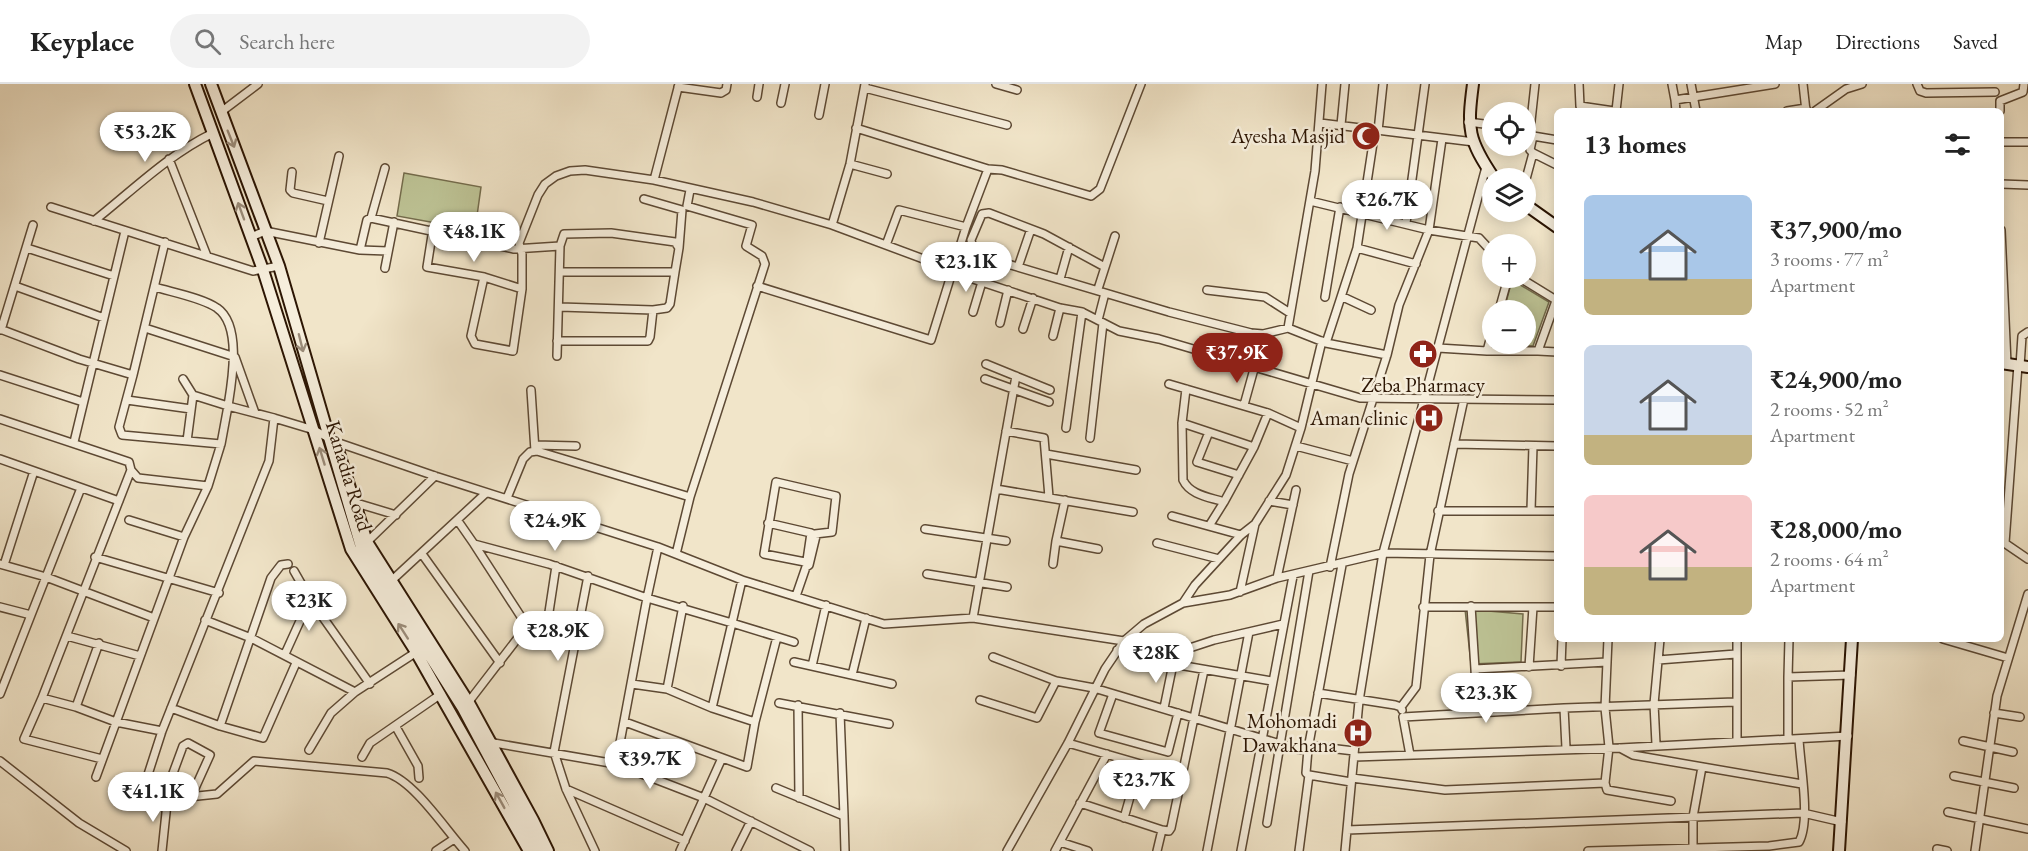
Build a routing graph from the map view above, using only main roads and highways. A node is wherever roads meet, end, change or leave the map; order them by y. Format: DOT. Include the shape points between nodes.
graph roads {
  1 [pos="195,84"];
  2 [pos="211,84"];
  3 [pos="1473,84"];
  4 [pos="1487,168"];
  5 [pos="1536,212"];
  6 [pos="1554,225"];
  7 [pos="296,320"];
  8 [pos="281,324"];
  9 [pos="314,410"];
  10 [pos="388,584"];
  11 [pos="1852,642"];
  12 [pos="421,650"];
  13 [pos="445,672"];
  14 [pos="540,849"];
  15 [pos="1839,851"];
  8 -- 1 [label="main road, Kanadia Road, one-way"];
  2 -- 7 [label="main road, Kanadia Road, one-way"];
  3 -- 4 [label="main road" via="1468,122"];
  5 -- 6 [label="main road"];
  7 -- 8 [label="main road"];
  7 -- 9 [label="main road, Kanadia Road, one-way"];
  8 -- 9 [label="main road, Kanadia Road"];
  9 -- 10 [label="main road, Kanadia Road" via="331,439 364,545"];
  12 -- 9 [label="main road, Kanadia Road, one-way" via="351,549 314,430"];
  10 -- 12 [label="main road, Kanadia Road"];
  10 -- 13 [label="main road"];
  11 -- 15 [label="main road"];
  12 -- 13 [label="main road, Kanadia Road"];
  14 -- 12 [label="main road, Kanadia Road, one-way" via="441,694"];
  13 -- 14 [label="main road, Kanadia Road" via="518,801"];
}
